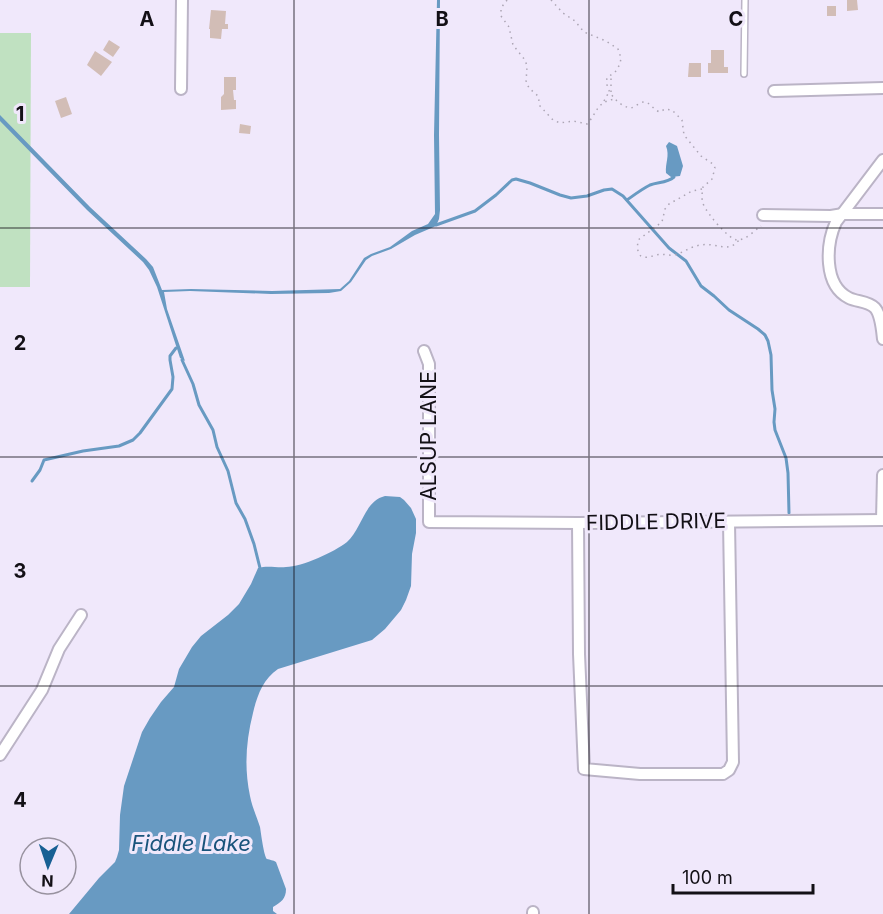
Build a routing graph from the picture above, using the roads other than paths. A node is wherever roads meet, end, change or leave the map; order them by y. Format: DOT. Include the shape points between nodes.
graph roads {
  1 [pos="182,0"];
  2 [pos="745,0"];
  3 [pos="744,75"];
  4 [pos="883,88"];
  5 [pos="181,89"];
  6 [pos="774,91"];
  7 [pos="883,160"];
  8 [pos="843,214"];
  9 [pos="883,214"];
  10 [pos="768,215"];
  11 [pos="883,339"];
  12 [pos="424,351"];
  13 [pos="883,475"];
  14 [pos="883,520"];
  15 [pos="429,522"];
  16 [pos="729,522"];
  17 [pos="578,523"];
  18 [pos="81,615"];
  19 [pos="0,755"];
  1 -- 5 [label="street"];
  2 -- 3 [label="lane"];
  4 -- 6 [label="street"];
  7 -- 8 [label="street"];
  8 -- 9 [label="street"];
  8 -- 10 [label="street"];
  8 -- 11 [label="street" via="831,232 830,270 836,288 848,298 876,309"];
  12 -- 15 [label="street, ALSUP LANE" via="429,364"];
  13 -- 14 [label="street"];
  14 -- 16 [label="street, FIDDLE DRIVE"];
  15 -- 17 [label="street, FIDDLE DRIVE"];
  16 -- 17 [label="street, FIDDLE DRIVE"];
  16 -- 17 [label="street" via="733,762 723,774 584,769"];
  18 -- 19 [label="street" via="59,649 42,690"];
}
